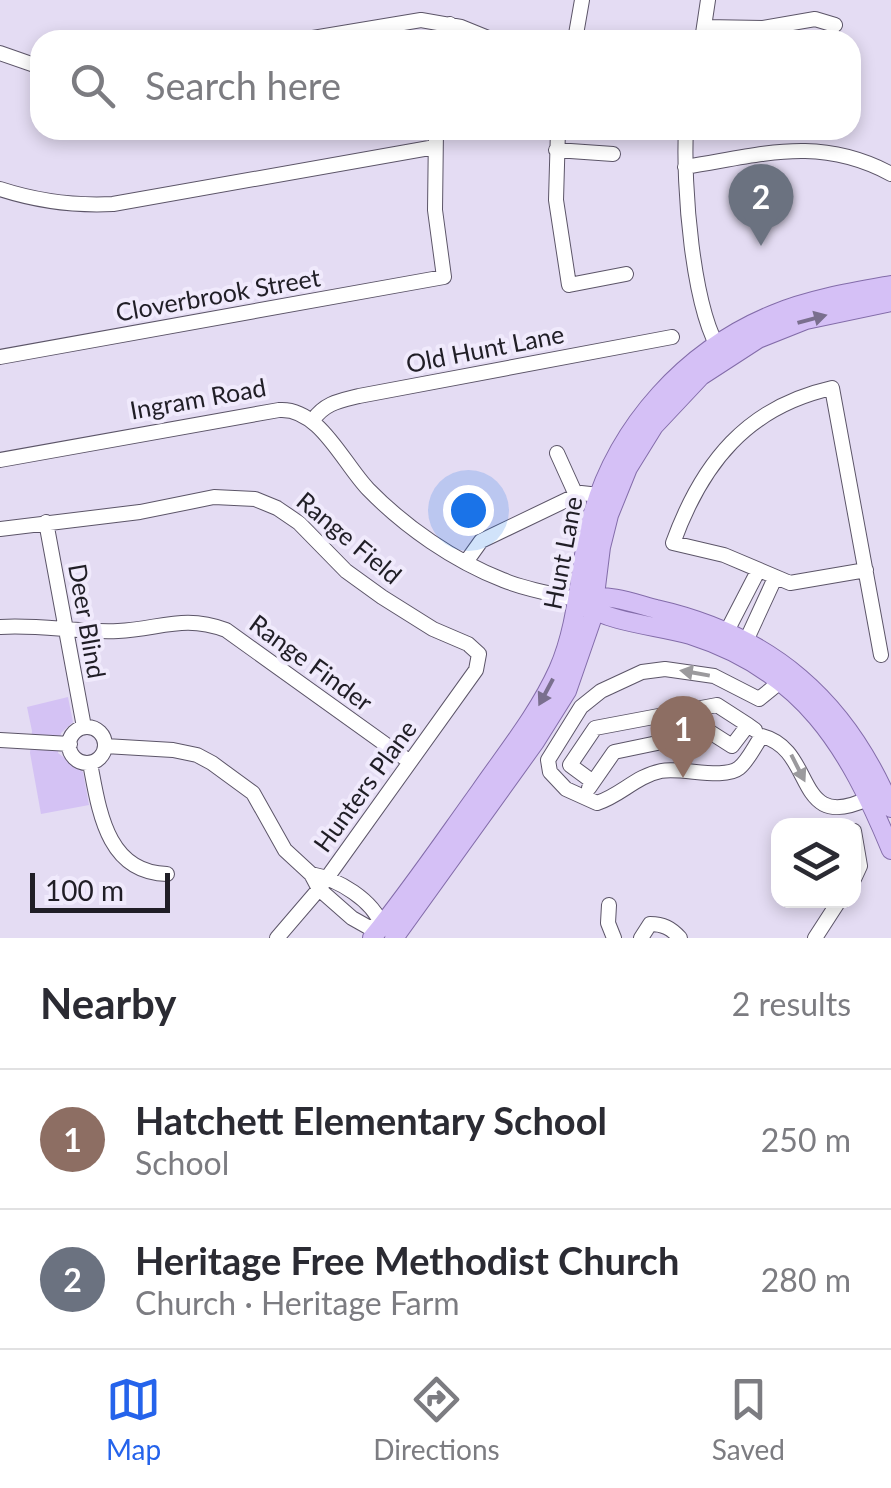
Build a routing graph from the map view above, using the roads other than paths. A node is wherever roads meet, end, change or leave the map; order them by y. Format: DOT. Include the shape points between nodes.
graph roads {
  1 [pos="582,0"];
  2 [pos="708,0"];
  3 [pos="450,24"];
  4 [pos="835,25"];
  5 [pos="355,30"];
  6 [pos="449,30"];
  7 [pos="466,30"];
  8 [pos="576,30"];
  9 [pos="704,30"];
  10 [pos="736,30"];
  11 [pos="0,53"];
  12 [pos="30,64"];
  13 [pos="435,140"];
  14 [pos="557,140"];
  15 [pos="686,140"];
  16 [pos="435,147"];
  17 [pos="556,150"];
  18 [pos="613,154"];
  19 [pos="685,167"];
  20 [pos="891,174"];
  21 [pos="0,189"];
  22 [pos="626,274"];
  23 [pos="891,284"];
  24 [pos="891,302"];
  25 [pos="672,337"];
  26 [pos="721,352"];
  27 [pos="0,357"];
  28 [pos="313,420"];
  29 [pos="557,453"];
  30 [pos="0,460"];
  31 [pos="576,494"];
  32 [pos="599,495"];
  33 [pos="46,522"];
  34 [pos="0,529"];
  35 [pos="466,562"];
  36 [pos="866,570"];
  37 [pos="758,571"];
  38 [pos="775,578"];
  39 [pos="747,594"];
  40 [pos="590,602"];
  41 [pos="764,602"];
  42 [pos="0,628"];
  43 [pos="66,628"];
  44 [pos="727,631"];
  45 [pos="746,641"];
  46 [pos="479,654"];
  47 [pos="881,655"];
  48 [pos="780,682"];
  49 [pos="748,725"];
  50 [pos="84,728"];
  51 [pos="762,736"];
  52 [pos="0,740"];
  53 [pos="70,744"];
  54 [pos="859,744"];
  55 [pos="105,746"];
  56 [pos="90,762"];
  57 [pos="410,762"];
  58 [pos="593,782"];
  59 [pos="584,798"];
  60 [pos="881,799"];
  61 [pos="848,807"];
  62 [pos="851,818"];
  63 [pos="891,850"];
  64 [pos="166,874"];
  65 [pos="323,883"];
  66 [pos="609,905"];
  67 [pos="835,908"];
  68 [pos="388,935"];
  69 [pos="277,938"];
  70 [pos="614,938"];
  71 [pos="641,938"];
  72 [pos="680,938"];
  73 [pos="815,938"];
  1 -- 8 [label="street"];
  2 -- 9 [label="street"];
  3 -- 5 [label="street" via="422,20"];
  3 -- 6 [label="street"];
  3 -- 7 [label="street"];
  4 -- 10 [label="street" via="815,20"];
  11 -- 12 [label="street"];
  13 -- 16 [label="street"];
  14 -- 17 [label="street"];
  15 -- 19 [label="street"];
  16 -- 21 [label="street" via="113,204 66,204"];
  16 -- 27 [label="street, Cloverbrook Street" via="444,277"];
  17 -- 18 [label="street"];
  17 -- 22 [label="street" via="569,285"];
  19 -- 20 [label="street" via="805,150 841,154"];
  19 -- 26 [label="street" via="708,328"];
  23 -- 26 [label="main road, Hunt Lane" via="789,308 752,324"];
  26 -- 24 [label="main road, Hunt Lane, one-way" via="790,326"];
  25 -- 28 [label="street, Old Hunt Lane" via="359,396 322,408"];
  26 -- 32 [label="main road, Hunt Lane" via="675,378 650,405"];
  26 -- 40 [label="main road, Hunt Lane" via="675,401 628,468 604,530"];
  28 -- 30 [label="street, Ingram Road" via="280,410"];
  28 -- 35 [label="street" via="383,503"];
  29 -- 31 [label="street"];
  31 -- 32 [label="street"];
  31 -- 35 [label="street" via="481,541"];
  32 -- 40 [label="main road, Hunt Lane" via="587,536"];
  33 -- 34 [label="street, Range Field"];
  33 -- 43 [label="street, Deer Blind"];
  33 -- 46 [label="street, Range Field" via="214,497 255,500 299,523 382,597"];
  35 -- 40 [label="street" via="506,582"];
  36 -- 37 [label="street" via="832,388 783,402 746,428 705,473 683,514 673,543"];
  36 -- 38 [label="street" via="802,582"];
  36 -- 47 [label="street"];
  37 -- 38 [label="street"];
  37 -- 39 [label="street"];
  38 -- 41 [label="street"];
  39 -- 41 [label="street"];
  39 -- 44 [label="street"];
  40 -- 44 [label="main road" via="688,617"];
  40 -- 48 [label="main road" via="708,641"];
  40 -- 68 [label="main road, Hunt Lane" via="532,717"];
  41 -- 45 [label="street"];
  42 -- 43 [label="street, Range Finder"];
  43 -- 50 [label="street, Deer Blind"];
  43 -- 57 [label="street, Range Finder" via="117,631 190,620 226,630"];
  44 -- 45 [label="main road"];
  45 -- 54 [label="main road" via="802,679"];
  46 -- 57 [label="street, Hunters Plane" via="476,670"];
  48 -- 54 [label="main road" via="798,686"];
  48 -- 59 [label="street, one-way" via="759,699 714,676 665,669 601,690 581,707 548,760 566,789"];
  48 -- 60 [label="main road" via="833,735"];
  49 -- 51 [label="street"];
  49 -- 58 [label="street" via="732,746 710,732 614,752"];
  49 -- 58 [label="street" via="718,705 595,728 570,765"];
  50 -- 53 [label="street"];
  50 -- 55 [label="street" via="96,730"];
  51 -- 59 [label="street" via="729,773 662,770 609,799"];
  51 -- 61 [label="street, one-way" via="785,747 818,802"];
  52 -- 53 [label="street"];
  53 -- 56 [label="street" via="73,756"];
  54 -- 60 [label="main road"];
  55 -- 56 [label="street"];
  55 -- 65 [label="street" via="173,750 212,763 253,792 284,850"];
  56 -- 64 [label="street" via="101,820 114,846 143,870"];
  57 -- 65 [label="street, Hunters Plane"];
  58 -- 59 [label="street"];
  60 -- 61 [label="street"];
  60 -- 63 [label="main road"];
  61 -- 62 [label="street"];
  65 -- 68 [label="street" via="352,918"];
  65 -- 69 [label="street, Hunters Plane"];
  66 -- 70 [label="street"];
  67 -- 73 [label="street"];
  71 -- 72 [label="street" via="650,924 660,924"];
}
